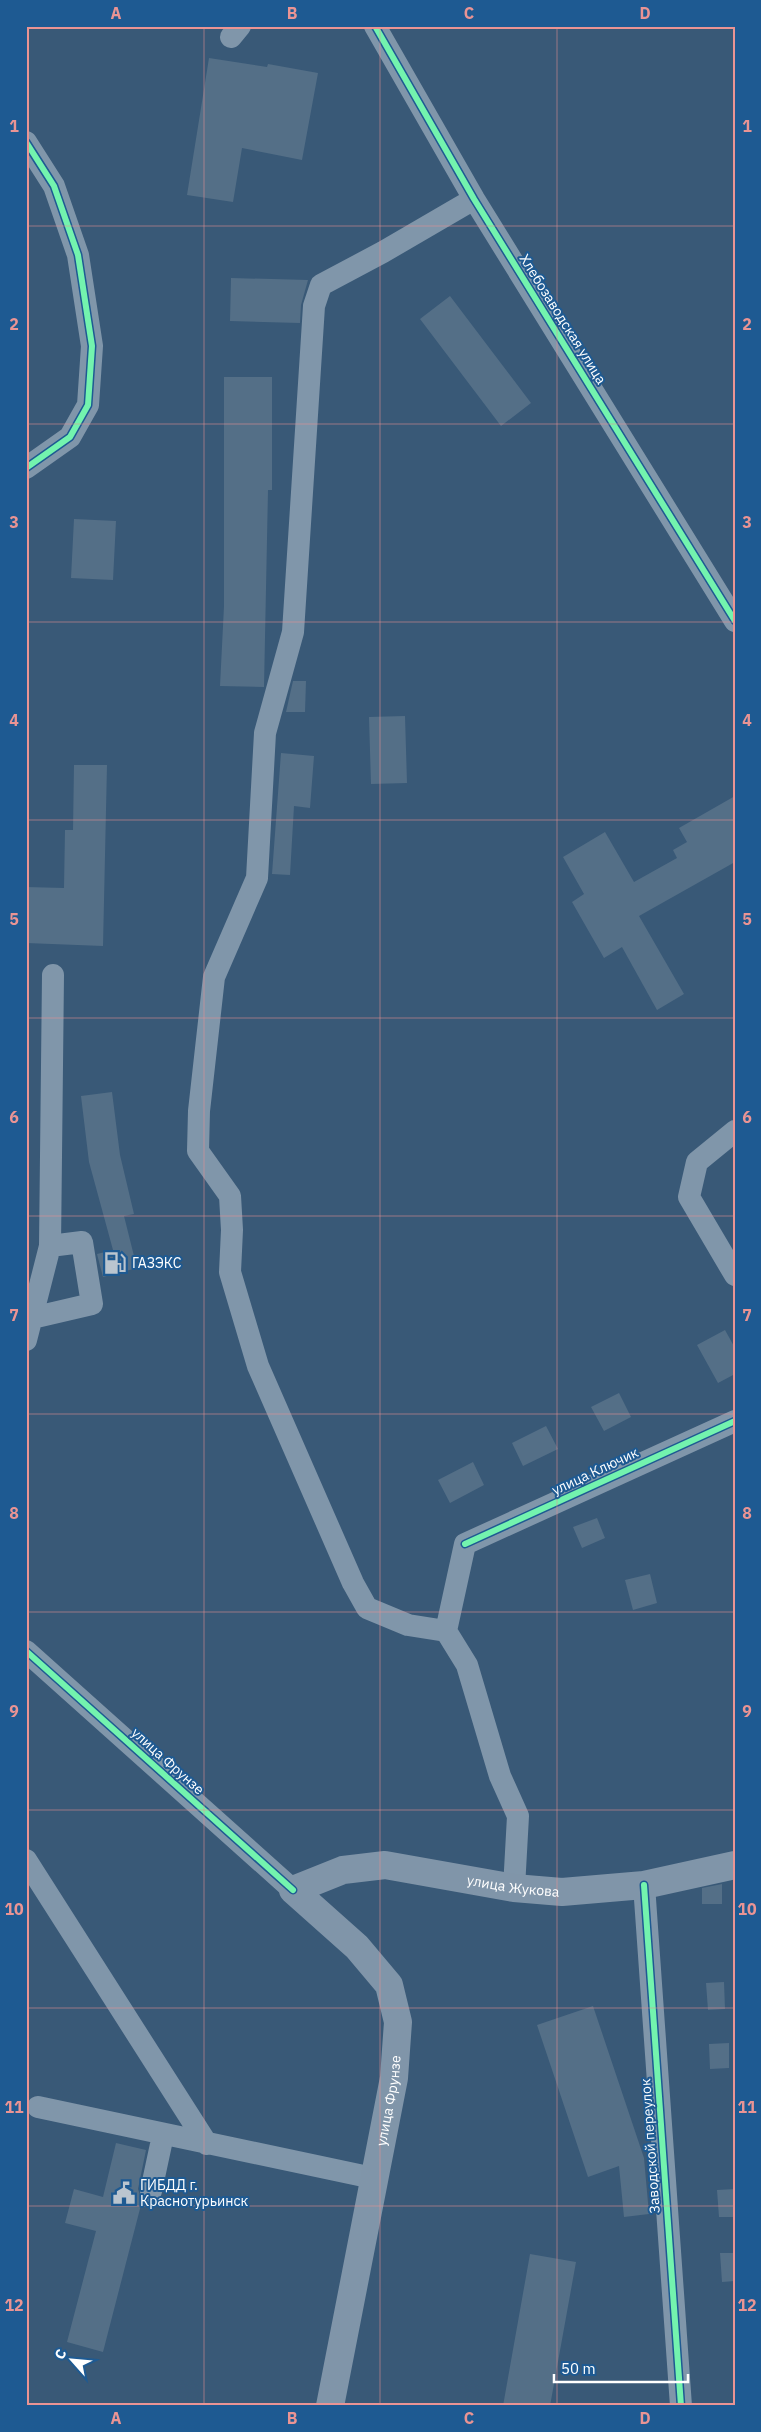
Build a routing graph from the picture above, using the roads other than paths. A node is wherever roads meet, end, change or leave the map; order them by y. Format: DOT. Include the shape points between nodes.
graph roads {
  1 [pos="375,26"];
  2 [pos="26,142"];
  3 [pos="474,199"];
  4 [pos="26,468"];
  5 [pos="735,621"];
  6 [pos="53,975"];
  7 [pos="735,1131"];
  8 [pos="50,1246"];
  9 [pos="735,1276"];
  10 [pos="32,1318"];
  11 [pos="26,1340"];
  12 [pos="735,1421"];
  13 [pos="446,1631"];
  14 [pos="26,1651"];
  15 [pos="26,1860"];
  16 [pos="735,1864"];
  17 [pos="644,1885"];
  18 [pos="514,1888"];
  19 [pos="294,1890"];
  20 [pos="38,2107"];
  21 [pos="164,2135"];
  22 [pos="206,2144"];
  23 [pos="374,2178"];
  24 [pos="151,2191"];
  25 [pos="330,2406"];
  26 [pos="681,2406"];
  1 -- 3 [label="street, Хлебозаводская улица"];
  2 -- 4 [label="street" via="54,186 78,255 92,346 88,405 70,437"];
  3 -- 5 [label="street, Хлебозаводская улица"];
  3 -- 13 [label="street" via="321,285 314,306 293,632 265,733 257,878 214,977 199,1111 198,1151 230,1196 230,1272 258,1366 353,1583 368,1608 408,1624"];
  6 -- 8 [label="street"];
  7 -- 9 [label="street" via="697,1162 689,1197"];
  8 -- 10 [label="street"];
  8 -- 10 [label="street" via="82,1242 92,1304"];
  10 -- 11 [label="street"];
  12 -- 13 [label="street, улица Ключик" via="465,1544"];
  13 -- 18 [label="street" via="468,1664 500,1776 518,1816"];
  14 -- 19 [label="street, улица Фрунзе"];
  15 -- 22 [label="street"];
  16 -- 17 [label="main road, улица Жукова"];
  17 -- 18 [label="main road, улица Жукова" via="562,1892"];
  17 -- 26 [label="street, Заводской переулок"];
  18 -- 19 [label="main road, улица Жукова" via="386,1865 343,1870"];
  19 -- 23 [label="main road, улица Фрунзе" via="357,1947 389,1985 398,2022 394,2078"];
  20 -- 21 [label="street"];
  21 -- 22 [label="street"];
  21 -- 24 [label="street"];
  22 -- 23 [label="street"];
  23 -- 25 [label="main road, улица Фрунзе"];
}
